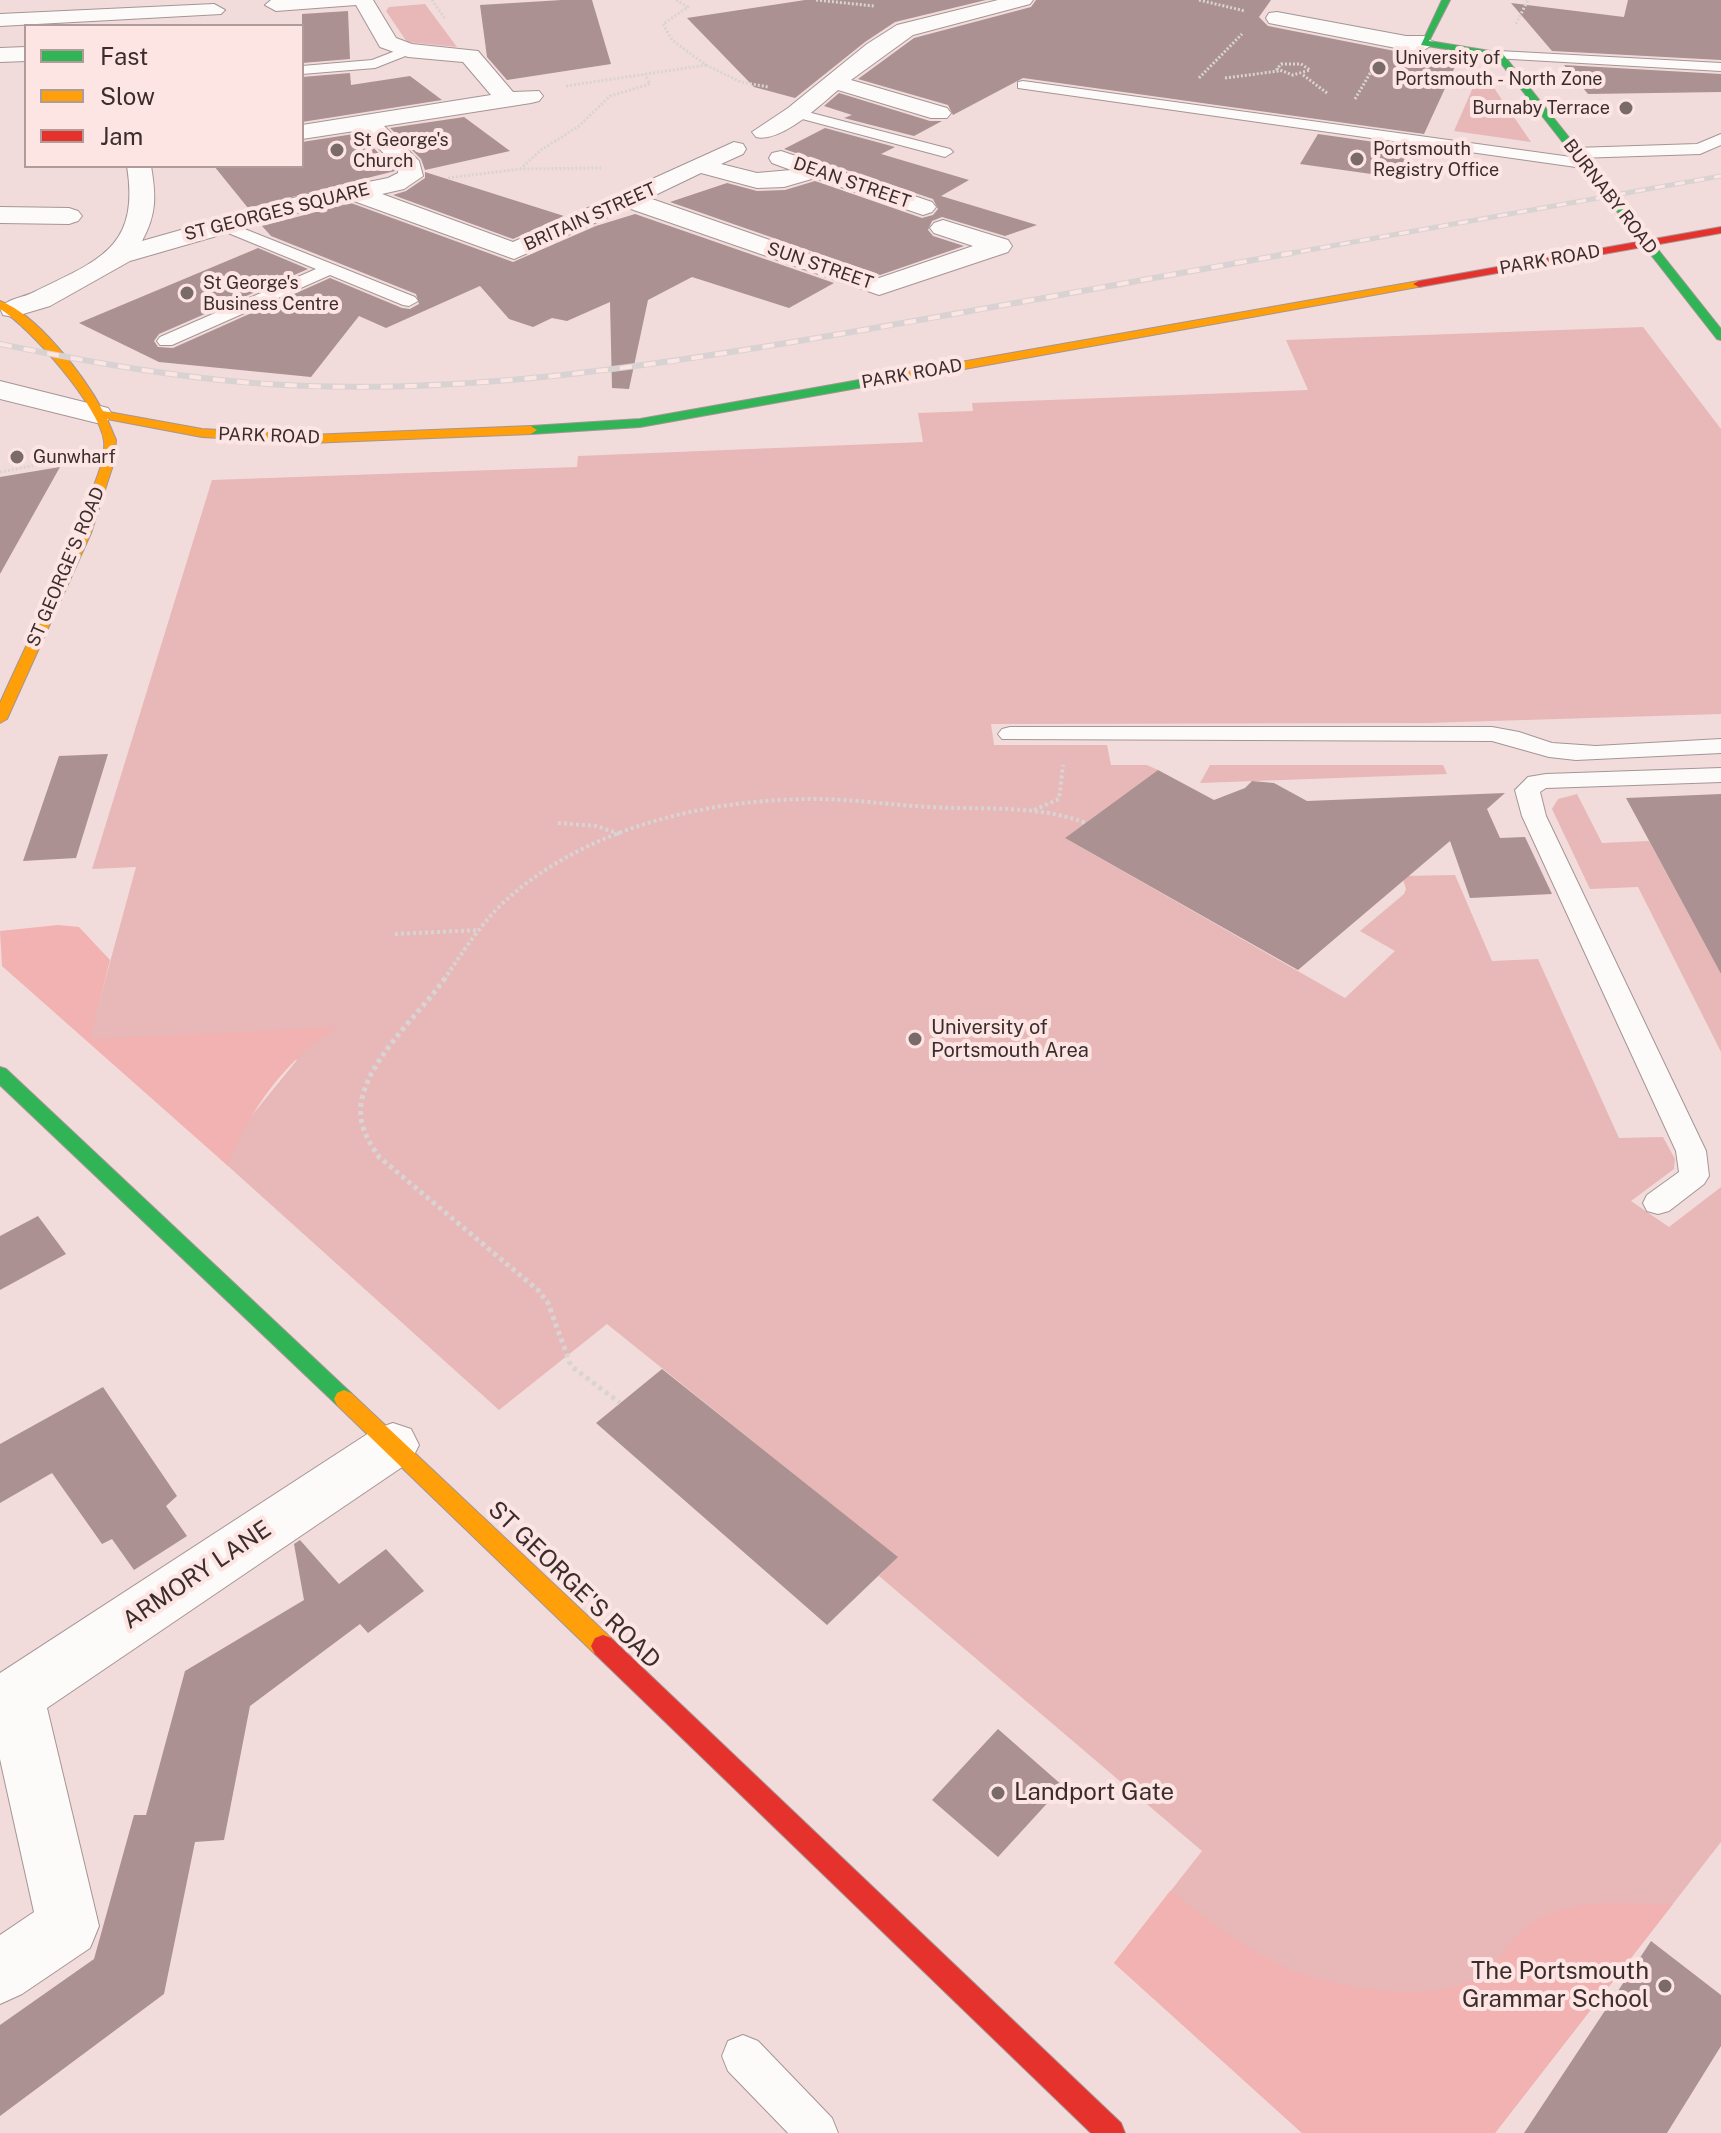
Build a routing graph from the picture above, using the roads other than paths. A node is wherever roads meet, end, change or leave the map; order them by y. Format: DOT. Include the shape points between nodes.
graph roads {
  1 [pos="352,0"];
  2 [pos="363,0"];
  3 [pos="1023,0"];
  4 [pos="1446,0"];
  5 [pos="276,5"];
  6 [pos="100,7"];
  7 [pos="214,10"];
  8 [pos="964,17"];
  9 [pos="1277,18"];
  10 [pos="0,20"];
  11 [pos="63,21"];
  12 [pos="986,28"];
  13 [pos="1424,43"];
  14 [pos="408,50"];
  15 [pos="24,54"];
  16 [pos="0,55"];
  17 [pos="1499,55"];
  18 [pos="1721,67"];
  19 [pos="304,70"];
  20 [pos="835,82"];
  21 [pos="1023,85"];
  22 [pos="531,96"];
  23 [pos="507,100"];
  24 [pos="796,113"];
  25 [pos="939,113"];
  26 [pos="367,122"];
  27 [pos="304,132"];
  28 [pos="764,132"];
  29 [pos="1721,139"];
  30 [pos="734,149"];
  31 [pos="945,152"];
  32 [pos="781,158"];
  33 [pos="1579,158"];
  34 [pos="701,165"];
  35 [pos="139,168"];
  36 [pos="814,170"];
  37 [pos="353,192"];
  38 [pos="630,200"];
  39 [pos="923,207"];
  40 [pos="0,215"];
  41 [pos="69,216"];
  42 [pos="222,225"];
  43 [pos="943,228"];
  44 [pos="1721,230"];
  45 [pos="1645,242"];
  46 [pos="121,255"];
  47 [pos="330,269"];
  48 [pos="409,301"];
  49 [pos="6,306"];
  50 [pos="1721,337"];
  51 [pos="166,341"];
  52 [pos="0,390"];
  53 [pos="97,414"];
  54 [pos="0,719"];
  55 [pos="1010,734"];
  56 [pos="1721,746"];
  57 [pos="1721,775"];
  58 [pos="0,1074"];
  59 [pos="1658,1203"];
  60 [pos="393,1445"];
  61 [pos="7,1699"];
  62 [pos="0,1972"];
  63 [pos="743,2056"];
  64 [pos="817,2133"];
  65 [pos="1111,2133"];
  1 -- 5 [label="street"];
  2 -- 14 [label="street" via="388,42"];
  3 -- 8 [label="street"];
  4 -- 13 [label="street"];
  6 -- 7 [label="street"];
  6 -- 11 [label="street"];
  8 -- 12 [label="street"];
  8 -- 20 [label="street" via="905,30"];
  9 -- 13 [label="street"];
  10 -- 11 [label="street"];
  13 -- 17 [label="street"];
  14 -- 19 [label="lane" via="375,64"];
  14 -- 23 [label="street" via="470,56"];
  15 -- 16 [label="street"];
  17 -- 18 [label="lane"];
  17 -- 33 [label="street, BURNABY ROAD"];
  20 -- 24 [label="street"];
  20 -- 25 [label="street"];
  21 -- 33 [label="lane"];
  22 -- 23 [label="street"];
  23 -- 26 [label="street"];
  24 -- 28 [label="street"];
  24 -- 31 [label="lane"];
  26 -- 27 [label="street"];
  26 -- 37 [label="street, ST GEORGES SQUARE" via="410,166 411,176"];
  29 -- 33 [label="lane" via="1700,149"];
  30 -- 34 [label="street, BRITAIN STREET"];
  32 -- 36 [label="street, DEAN STREET"];
  33 -- 45 [label="street, BURNABY ROAD"];
  34 -- 36 [label="street" via="742,180 787,181"];
  34 -- 38 [label="street, BRITAIN STREET"];
  35 -- 46 [label="street" via="144,196 140,221"];
  36 -- 39 [label="street, DEAN STREET"];
  37 -- 38 [label="street, BRITAIN STREET" via="514,251"];
  37 -- 42 [label="street, ST GEORGES SQUARE"];
  38 -- 43 [label="street, SUN STREET" via="879,287 999,246"];
  40 -- 41 [label="street"];
  42 -- 46 [label="street, ST GEORGES SQUARE"];
  42 -- 47 [label="lane"];
  44 -- 45 [label="street, PARK ROAD"];
  45 -- 50 [label="street, BURNABY ROAD"];
  45 -- 53 [label="street, PARK ROAD" via="640,423 296,439 187,432"];
  46 -- 49 [label="street, ST GEORGES SQUARE" via="40,300"];
  47 -- 48 [label="lane"];
  47 -- 51 [label="lane"];
  49 -- 53 [label="street, ST GEORGE'S ROAD" via="61,360"];
  52 -- 53 [label="street"];
  53 -- 54 [label="street, ST GEORGE'S ROAD" via="111,449 96,503"];
  55 -- 56 [label="lane" via="1504,735 1575,752"];
  57 -- 59 [label="lane" via="1546,781 1527,790 1534,816 1691,1151 1694,1176"];
  58 -- 60 [label="street, ST GEORGE'S ROAD"];
  60 -- 61 [label="street, ARMORY LANE"];
  60 -- 65 [label="street, ST GEORGE'S ROAD"];
  61 -- 62 [label="street" via="68,1926"];
  63 -- 64 [label="lane"];
}
